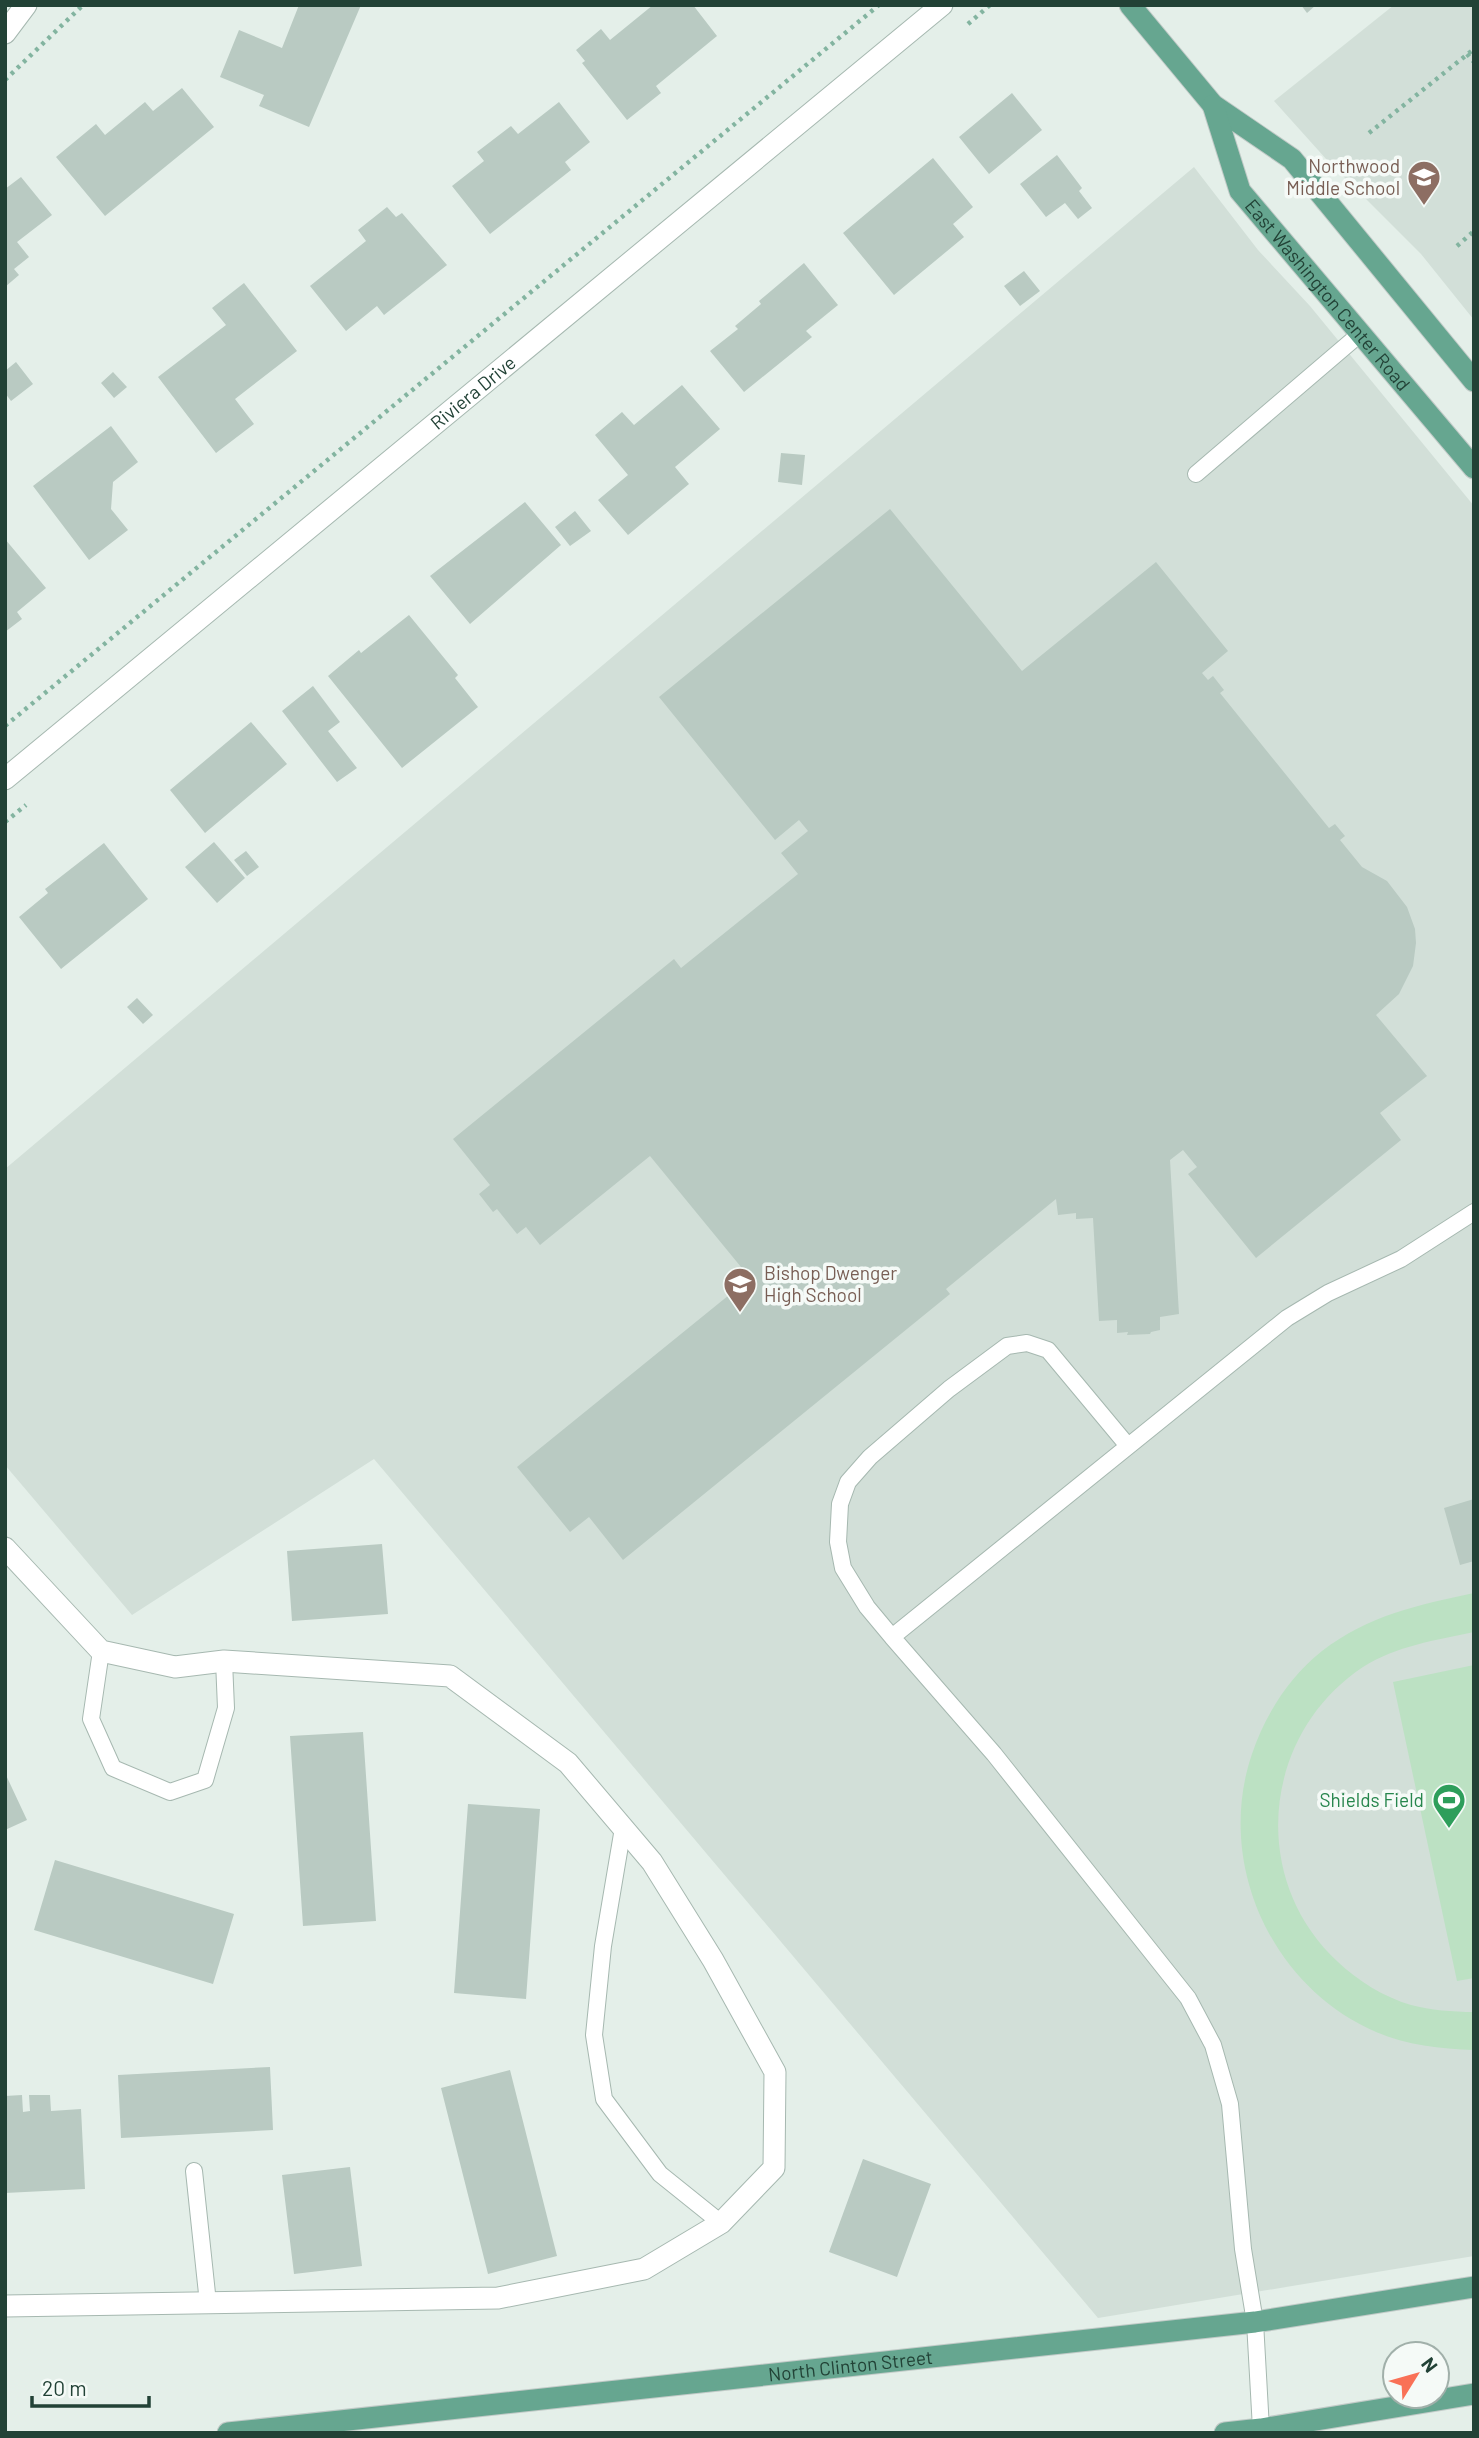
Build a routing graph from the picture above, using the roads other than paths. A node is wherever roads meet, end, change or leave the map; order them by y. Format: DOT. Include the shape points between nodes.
graph roads {
  1 [pos="26,5"];
  2 [pos="942,5"];
  3 [pos="1130,5"];
  4 [pos="5,33"];
  5 [pos="1213,105"];
  6 [pos="1361,333"];
  7 [pos="1474,381"];
  8 [pos="1474,468"];
  9 [pos="1196,474"];
  10 [pos="5,779"];
  11 [pos="1474,1212"];
  12 [pos="1128,1446"];
  13 [pos="5,1548"];
  14 [pos="892,1637"];
  15 [pos="101,1651"];
  16 [pos="223,1661"];
  17 [pos="623,1828"];
  18 [pos="194,2171"];
  19 [pos="721,2223"];
  20 [pos="1474,2287"];
  21 [pos="208,2303"];
  22 [pos="5,2305"];
  23 [pos="1255,2322"];
  24 [pos="1474,2394"];
  25 [pos="1261,2429"];
  26 [pos="228,2433"];
  27 [pos="1225,2433"];
  1 -- 4 [label="street"];
  2 -- 10 [label="street, Riviera Drive"];
  3 -- 5 [label="main road, East Washington Center Road"];
  5 -- 6 [label="main road, East Washington Center Road" via="1240,191"];
  5 -- 7 [label="main road, East Washington Center Road" via="1292,159"];
  6 -- 8 [label="main road, East Washington Center Road"];
  6 -- 9 [label="lane"];
  11 -- 12 [label="lane" via="1401,1259 1287,1318"];
  12 -- 14 [label="lane"];
  12 -- 14 [label="lane" via="1048,1350 1027,1343 1007,1346 949,1389 870,1457 848,1482 840,1504 838,1542 843,1568"];
  13 -- 15 [label="street"];
  14 -- 23 [label="lane" via="994,1754 1188,1997 1201,2021 1230,2104 1243,2249"];
  15 -- 16 [label="street" via="175,1667"];
  15 -- 16 [label="lane" via="91,1719 113,1768 170,1792 205,1780 226,1707"];
  16 -- 17 [label="street" via="450,1676 568,1763"];
  17 -- 19 [label="lane" via="603,1945 594,2035 604,2099 660,2174"];
  17 -- 19 [label="street" via="666,1884 775,2072 774,2168"];
  18 -- 21 [label="lane"];
  19 -- 21 [label="street" via="644,2269 498,2298"];
  20 -- 23 [label="main road, North Clinton Street"];
  21 -- 22 [label="street"];
  23 -- 25 [label="lane"];
  23 -- 26 [label="main road, North Clinton Street"];
  24 -- 25 [label="main road"];
  25 -- 27 [label="main road"];
}
